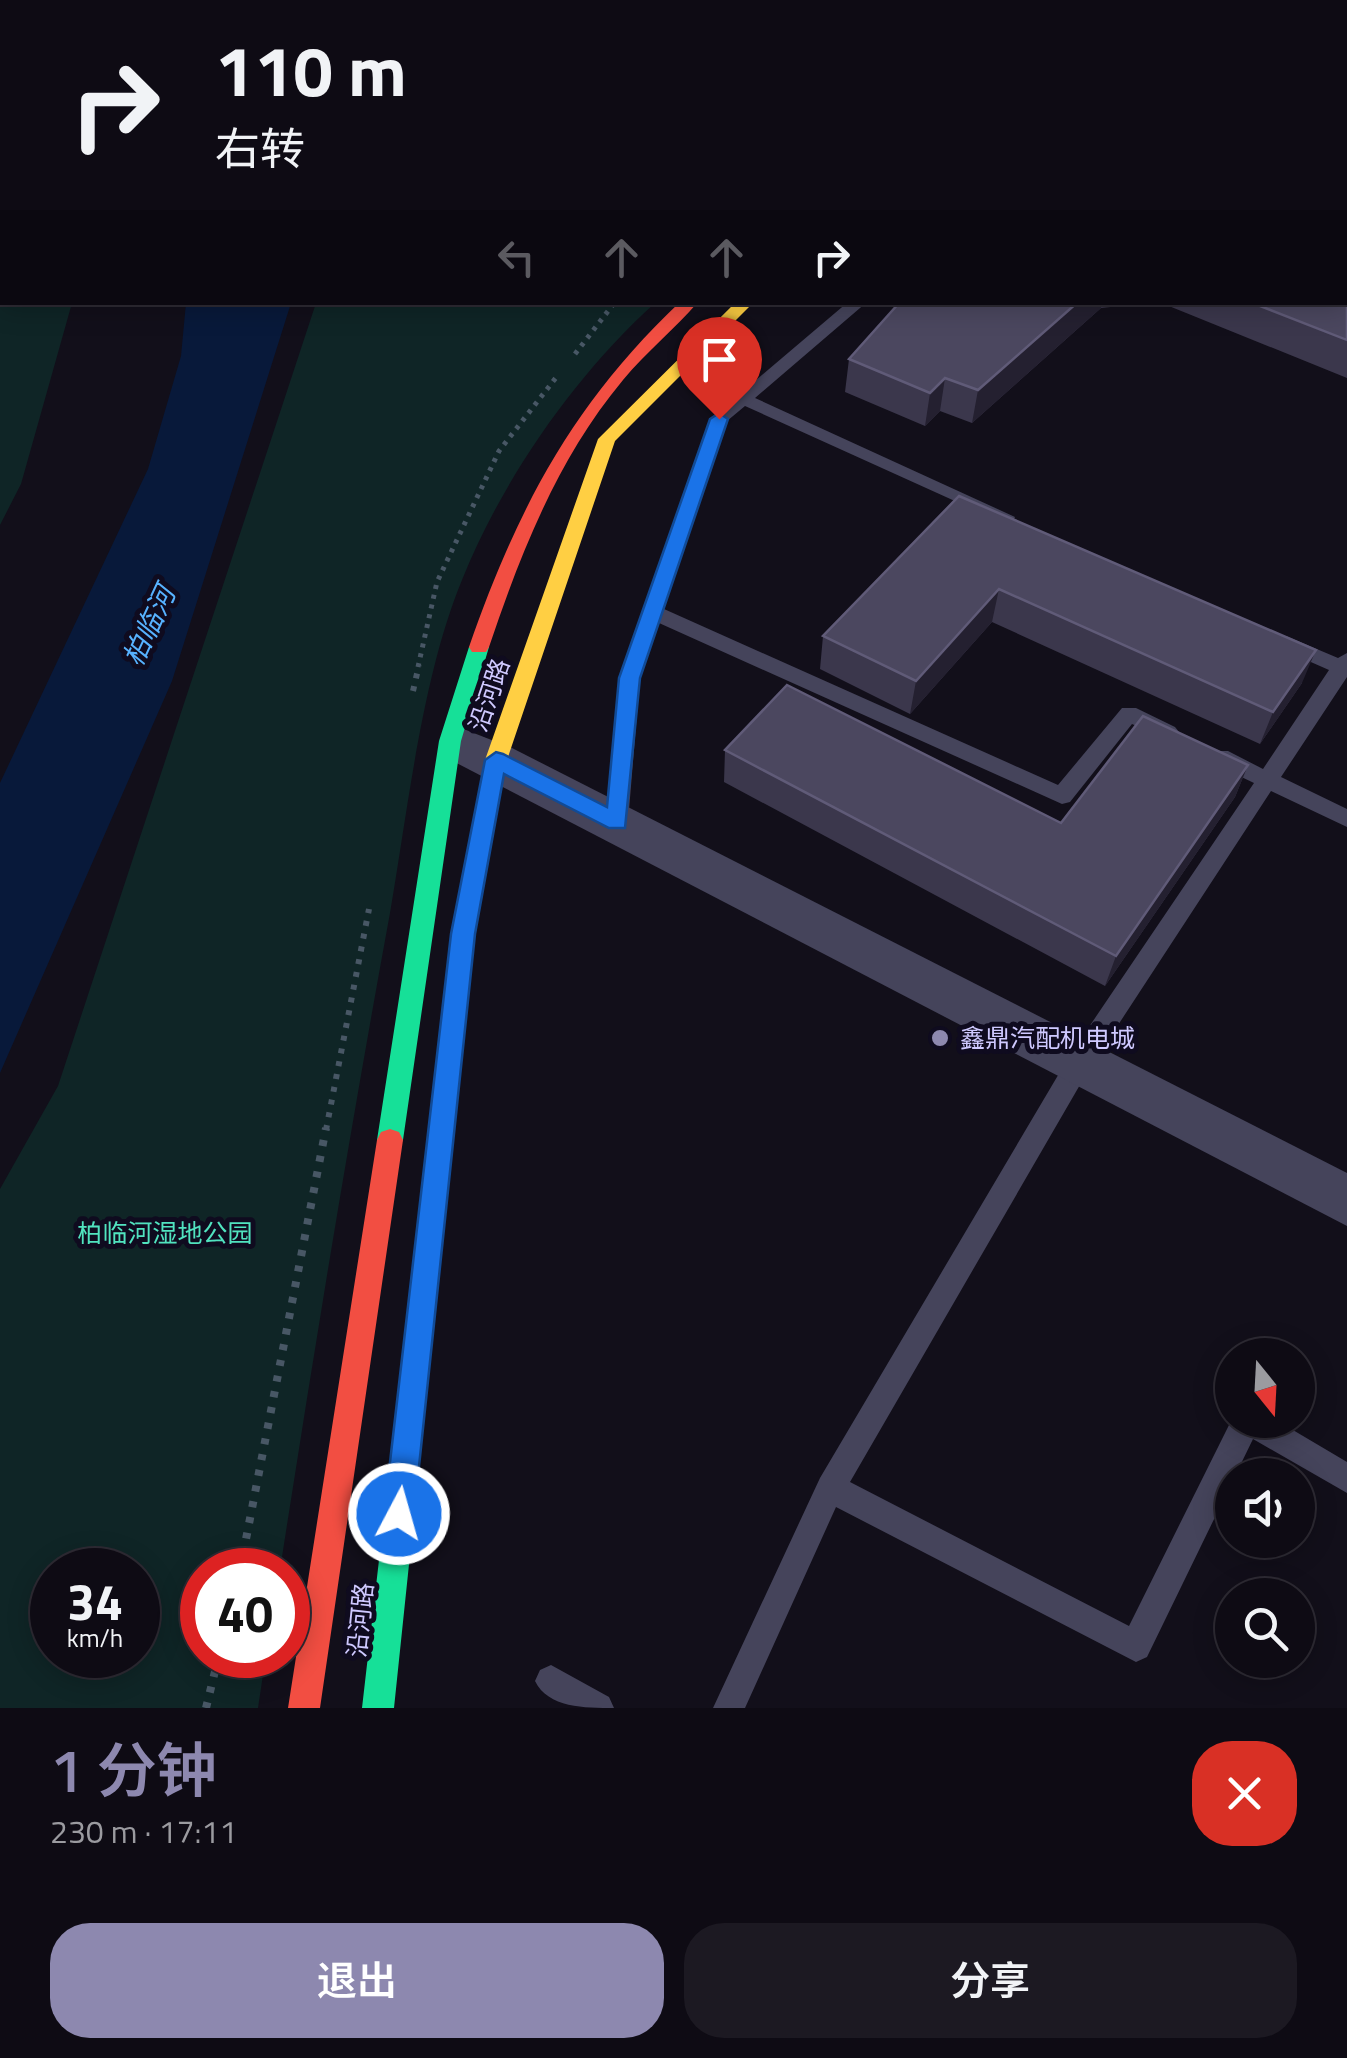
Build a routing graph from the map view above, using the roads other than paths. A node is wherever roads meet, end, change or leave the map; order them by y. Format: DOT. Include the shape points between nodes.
graph roads {
  1 [pos="686,305"];
  2 [pos="743,305"];
  3 [pos="855,305"];
  4 [pos="743,399"];
  5 [pos="1033,529"];
  6 [pos="652,612"];
  7 [pos="1269,635"];
  8 [pos="1345,666"];
  9 [pos="450,741"];
  10 [pos="496,760"];
  11 [pos="1268,780"];
  12 [pos="1347,818"];
  13 [pos="617,822"];
  14 [pos="1079,1062"];
  15 [pos="1347,1201"];
  16 [pos="1239,1438"];
  17 [pos="1279,1438"];
  18 [pos="1347,1478"];
  19 [pos="830,1488"];
  20 [pos="551,1681"];
  21 [pos="304,1708"];
  22 [pos="378,1708"];
  23 [pos="598,1708"];
  24 [pos="729,1708"];
  1 -- 9 [label="street, 沿河路" via="631,352 542,487 487,614"];
  2 -- 10 [label="street, 沿河路" via="607,439"];
  3 -- 4 [label="lane"];
  4 -- 5 [label="lane"];
  4 -- 6 [label="lane" via="719,419"];
  6 -- 11 [label="lane" via="1062,796 1129,713"];
  6 -- 13 [label="lane" via="630,678"];
  7 -- 8 [label="lane"];
  8 -- 11 [label="lane"];
  9 -- 10 [label="street"];
  9 -- 21 [label="street, 沿河路"];
  10 -- 13 [label="street"];
  10 -- 22 [label="street, 沿河路" via="463,934"];
  11 -- 12 [label="lane"];
  11 -- 14 [label="lane"];
  13 -- 14 [label="street"];
  14 -- 15 [label="street"];
  14 -- 19 [label="lane"];
  16 -- 19 [label="lane" via="1136,1646"];
  17 -- 18 [label="lane"];
  19 -- 24 [label="lane"];
  20 -- 23 [label="lane"];
}
